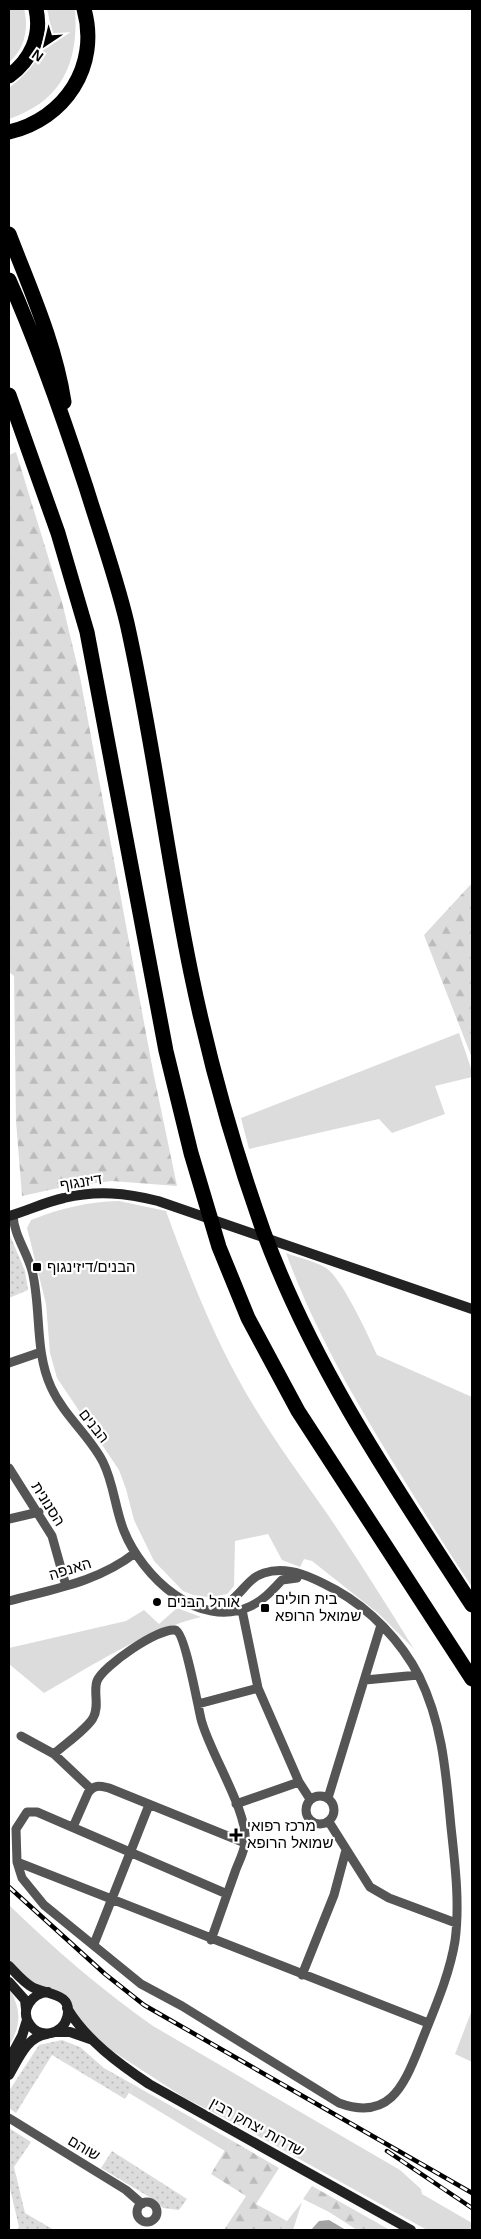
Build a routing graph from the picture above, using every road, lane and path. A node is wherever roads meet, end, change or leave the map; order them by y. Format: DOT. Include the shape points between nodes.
graph roads {
  1 [pos="36,9"];
  2 [pos="84,9"];
  3 [pos="9,76"];
  4 [pos="9,132"];
  5 [pos="9,234"];
  6 [pos="9,280"];
  7 [pos="9,395"];
  8 [pos="9,413"];
  9 [pos="71,442"];
  10 [pos="38,474"];
  11 [pos="11,1215"];
  12 [pos="472,1309"];
  13 [pos="41,1352"];
  14 [pos="9,1363"];
  15 [pos="9,1468"];
  16 [pos="39,1512"];
  17 [pos="9,1519"];
  18 [pos="135,1553"];
  19 [pos="301,1577"];
  20 [pos="66,1586"];
  21 [pos="9,1601"];
  22 [pos="472,1604"];
  23 [pos="217,1610"];
  24 [pos="242,1610"];
  25 [pos="381,1625"];
  26 [pos="418,1675"];
  27 [pos="472,1679"];
  28 [pos="365,1680"];
  29 [pos="258,1688"];
  30 [pos="198,1704"];
  31 [pos="21,1736"];
  32 [pos="54,1754"];
  33 [pos="299,1782"];
  34 [pos="91,1789"];
  35 [pos="328,1798"];
  36 [pos="310,1799"];
  37 [pos="236,1804"];
  38 [pos="149,1805"];
  39 [pos="329,1822"];
  40 [pos="74,1827"];
  41 [pos="245,1843"];
  42 [pos="346,1850"];
  43 [pos="131,1853"];
  44 [pos="16,1862"];
  45 [pos="227,1894"];
  46 [pos="113,1900"];
  47 [pos="456,1923"];
  48 [pos="211,1940"];
  49 [pos="94,1944"];
  50 [pos="9,1966"];
  51 [pos="302,1975"];
  52 [pos="9,1982"];
  53 [pos="48,1992"];
  54 [pos="67,2008"];
  55 [pos="27,2014"];
  56 [pos="428,2023"];
  57 [pos="51,2033"];
  58 [pos="94,2040"];
  59 [pos="9,2060"];
  60 [pos="9,2075"];
  61 [pos="9,2118"];
  62 [pos="142,2204"];
  63 [pos="140,2218"];
  64 [pos="152,2221"];
  65 [pos="139,2230"];
  66 [pos="148,2230"];
  67 [pos="411,2230"];
  1 -- 3 [label="highway" via="39,21 30,54"];
  2 -- 4 [label="highway" via="88,38 86,56 73,88 62,104 49,114 33,124"];
  5 -- 9 [label="highway" via="49,337 60,374"];
  6 -- 9 [label="highway" via="49,377"];
  7 -- 10 [label="highway"];
  8 -- 10 [label="highway"];
  9 -- 22 [label="highway" via="127,623 194,988 228,1118 256,1208 292,1300 340,1397"];
  10 -- 27 [label="highway" via="88,632 166,1051 219,1247 248,1318 286,1390"];
  11 -- 12 [label="main road, דיזנגוף" via="63,1198 117,1192 158,1201"];
  11 -- 13 [label="street, הבנים" via="33,1275"];
  13 -- 14 [label="street"];
  13 -- 18 [label="street, הבנים" via="55,1394 104,1463 124,1530"];
  15 -- 16 [label="street, הסנונית"];
  16 -- 17 [label="street"];
  16 -- 20 [label="street, הסנונית" via="52,1536"];
  18 -- 20 [label="street, האנפה" via="95,1577"];
  18 -- 23 [label="street, הבנים" via="153,1575 183,1600 196,1607"];
  19 -- 23 [label="street" via="279,1572 264,1573"];
  19 -- 24 [label="street, הבנים" via="282,1580 272,1592"];
  19 -- 25 [label="street" via="327,1585 346,1596"];
  20 -- 21 [label="street, האנפה"];
  23 -- 24 [label="street, הבנים"];
  24 -- 29 [label="street"];
  25 -- 26 [label="street" via="393,1636"];
  25 -- 28 [label="street"];
  26 -- 28 [label="street"];
  26 -- 47 [label="street" via="437,1721 442,1743 457,1891"];
  28 -- 35 [label="street"];
  29 -- 30 [label="street"];
  29 -- 33 [label="street"];
  30 -- 32 [label="street" via="180,1635 174,1630 157,1635 103,1671 97,1682 93,1719"];
  30 -- 37 [label="street" via="203,1726"];
  31 -- 32 [label="street"];
  32 -- 34 [label="street"];
  33 -- 36 [label="street"];
  33 -- 37 [label="street"];
  34 -- 38 [label="street" via="97,1786 109,1788"];
  34 -- 40 [label="street"];
  35 -- 36 [label="street"];
  35 -- 39 [label="street" via="335,1809"];
  36 -- 39 [label="street" via="306,1808 310,1821 320,1825"];
  37 -- 41 [label="street"];
  38 -- 41 [label="street"];
  38 -- 43 [label="street"];
  39 -- 42 [label="street"];
  40 -- 43 [label="street"];
  40 -- 44 [label="street" via="37,1812 27,1812 16,1829"];
  41 -- 45 [label="street"];
  42 -- 47 [label="street" via="370,1887 389,1898"];
  42 -- 51 [label="street" via="334,1895"];
  43 -- 45 [label="street"];
  43 -- 46 [label="street"];
  44 -- 46 [label="street"];
  44 -- 49 [label="street" via="22,1878 44,1906"];
  45 -- 48 [label="street"];
  46 -- 48 [label="street"];
  46 -- 49 [label="street"];
  47 -- 56 [label="street" via="448,1968"];
  48 -- 51 [label="street"];
  49 -- 56 [label="street" via="141,1984 352,2108 383,2104 399,2091 409,2074"];
  50 -- 53 [label="main road" via="30,1986"];
  51 -- 56 [label="street"];
  52 -- 55 [label="main road" via="25,2000"];
  53 -- 54 [label="main road" via="59,1996"];
  53 -- 55 [label="main road" via="35,1996"];
  54 -- 57 [label="main road" via="65,2023"];
  54 -- 58 [label="main road, שדרות יצחק רבין"];
  55 -- 57 [label="main road" via="35,2030"];
  55 -- 59 [label="main road" via="19,2042"];
  57 -- 58 [label="main road, שדרות יצחק רבין" via="70,2032"];
  57 -- 60 [label="main road" via="41,2034 30,2042"];
  58 -- 67 [label="main road, שדרות יצחק רבין" via="124,2067 167,2094"];
  61 -- 62 [label="street, שוהם" via="126,2190"];
  62 -- 63 [label="street" via="138,2210"];
  62 -- 64 [label="street" via="149,2203 155,2208"];
  63 -- 64 [label="street" via="145,2222"];
  63 -- 65 [label="street"];
  64 -- 66 [label="street"];
}
